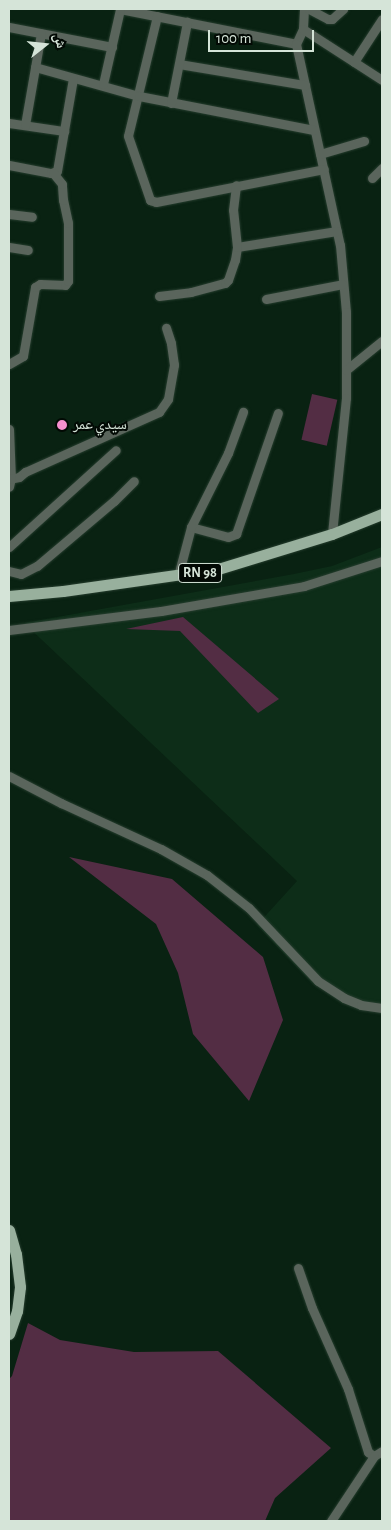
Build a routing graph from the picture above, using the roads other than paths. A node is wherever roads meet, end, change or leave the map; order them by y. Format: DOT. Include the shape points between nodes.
graph roads {
  1 [pos="120,9"];
  2 [pos="306,9"];
  3 [pos="343,9"];
  4 [pos="157,16"];
  5 [pos="382,19"];
  6 [pos="187,22"];
  7 [pos="9,27"];
  8 [pos="40,33"];
  9 [pos="302,35"];
  10 [pos="112,47"];
  11 [pos="354,62"];
  12 [pos="179,64"];
  13 [pos="35,66"];
  14 [pos="380,75"];
  15 [pos="74,78"];
  16 [pos="103,84"];
  17 [pos="305,85"];
  18 [pos="139,96"];
  19 [pos="171,103"];
  20 [pos="9,123"];
  21 [pos="25,125"];
  22 [pos="314,130"];
  23 [pos="64,131"];
  24 [pos="364,141"];
  25 [pos="320,154"];
  26 [pos="9,165"];
  27 [pos="382,168"];
  28 [pos="324,169"];
  29 [pos="53,173"];
  30 [pos="372,178"];
  31 [pos="236,185"];
  32 [pos="9,214"];
  33 [pos="32,218"];
  34 [pos="337,231"];
  35 [pos="9,247"];
  36 [pos="237,247"];
  37 [pos="28,250"];
  38 [pos="343,284"];
  39 [pos="159,296"];
  40 [pos="266,299"];
  41 [pos="166,328"];
  42 [pos="382,341"];
  43 [pos="12,360"];
  44 [pos="346,370"];
  45 [pos="243,412"];
  46 [pos="278,413"];
  47 [pos="9,429"];
  48 [pos="116,450"];
  49 [pos="10,481"];
  50 [pos="134,481"];
  51 [pos="382,514"];
  52 [pos="334,517"];
  53 [pos="382,522"];
  54 [pos="191,527"];
  55 [pos="345,529"];
  56 [pos="332,534"];
  57 [pos="9,547"];
  58 [pos="382,561"];
  59 [pos="9,571"];
  60 [pos="178,576"];
  61 [pos="9,596"];
  62 [pos="9,603"];
  63 [pos="9,630"];
  64 [pos="9,776"];
  65 [pos="382,1008"];
  66 [pos="9,1230"];
  67 [pos="298,1268"];
  68 [pos="9,1334"];
  69 [pos="378,1453"];
  70 [pos="331,1521"];
  1 -- 4 [label="street"];
  1 -- 10 [label="street"];
  2 -- 3 [label="street" via="328,19"];
  2 -- 9 [label="street"];
  4 -- 6 [label="street"];
  4 -- 18 [label="street"];
  5 -- 11 [label="street"];
  6 -- 9 [label="street"];
  6 -- 12 [label="street"];
  7 -- 8 [label="street"];
  8 -- 10 [label="street"];
  8 -- 13 [label="street"];
  9 -- 11 [label="street"];
  9 -- 17 [label="street"];
  10 -- 16 [label="street"];
  11 -- 14 [label="street"];
  12 -- 17 [label="street"];
  12 -- 19 [label="street"];
  13 -- 15 [label="street"];
  13 -- 21 [label="street"];
  15 -- 16 [label="street"];
  15 -- 23 [label="street"];
  16 -- 18 [label="street"];
  17 -- 22 [label="street"];
  18 -- 19 [label="street"];
  18 -- 31 [label="street" via="128,142 150,200 156,202"];
  19 -- 22 [label="street"];
  20 -- 21 [label="street"];
  21 -- 23 [label="street"];
  22 -- 25 [label="street"];
  23 -- 29 [label="street" via="58,169"];
  24 -- 25 [label="street"];
  25 -- 28 [label="street"];
  26 -- 29 [label="street"];
  27 -- 30 [label="street"];
  28 -- 31 [label="street"];
  28 -- 34 [label="street"];
  29 -- 43 [label="street" via="62,184 68,223 68,281 65,285 40,284 35,287 23,356"];
  31 -- 36 [label="street" via="233,210"];
  32 -- 33 [label="street"];
  34 -- 36 [label="street"];
  34 -- 38 [label="street"];
  35 -- 37 [label="street"];
  36 -- 39 [label="street" via="225,283"];
  38 -- 40 [label="street"];
  38 -- 44 [label="street"];
  41 -- 49 [label="street" via="174,365 168,399 158,412"];
  42 -- 44 [label="street"];
  44 -- 52 [label="street"];
  45 -- 54 [label="street" via="228,453"];
  46 -- 54 [label="street" via="236,534 228,537"];
  47 -- 49 [label="street"];
  48 -- 57 [label="street"];
  50 -- 59 [label="street" via="36,566 16,575"];
  51 -- 55 [label="main road, RN 98"];
  52 -- 55 [label="street"];
  52 -- 56 [label="street"];
  53 -- 62 [label="main road, RN 98" via="272,562 220,576"];
  54 -- 60 [label="street"];
  55 -- 56 [label="main road, RN 98"];
  56 -- 60 [label="main road, RN 98" via="240,564"];
  58 -- 63 [label="street" via="304,586 161,611"];
  60 -- 61 [label="main road, RN 98"];
  64 -- 65 [label="street" via="161,849 207,875 249,908 318,981 344,998"];
  66 -- 68 [label="main road" via="20,1288"];
  67 -- 69 [label="street" via="348,1389 368,1452"];
  69 -- 70 [label="street"];
}
